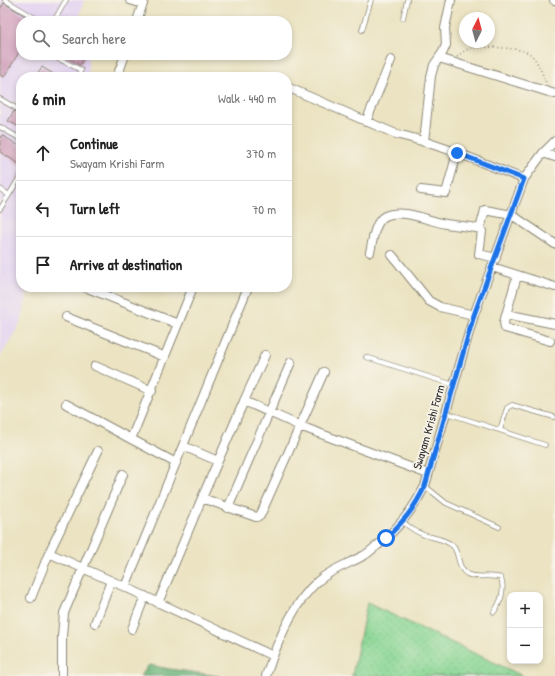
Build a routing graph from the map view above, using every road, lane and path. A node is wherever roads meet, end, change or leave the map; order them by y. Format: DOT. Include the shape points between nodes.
graph roads {
  1 [pos="5,0"];
  2 [pos="66,0"];
  3 [pos="130,0"];
  4 [pos="371,0"];
  5 [pos="407,0"];
  6 [pos="451,0"];
  7 [pos="144,2"];
  8 [pos="32,16"];
  9 [pos="57,16"];
  10 [pos="139,16"];
  11 [pos="403,18"];
  12 [pos="362,30"];
  13 [pos="439,58"];
  14 [pos="61,60"];
  15 [pos="124,60"];
  16 [pos="391,60"];
  17 [pos="454,63"];
  18 [pos="80,72"];
  19 [pos="120,72"];
  20 [pos="292,89"];
  21 [pos="552,93"];
  22 [pos="0,99"];
  23 [pos="16,108"];
  24 [pos="366,122"];
  25 [pos="0,127"];
  26 [pos="16,136"];
  27 [pos="555,141"];
  28 [pos="424,142"];
  29 [pos="457,153"];
  30 [pos="543,153"];
  31 [pos="555,157"];
  32 [pos="524,179"];
  33 [pos="16,183"];
  34 [pos="0,189"];
  35 [pos="421,190"];
  36 [pos="9,194"];
  37 [pos="0,209"];
  38 [pos="512,215"];
  39 [pos="480,229"];
  40 [pos="555,244"];
  41 [pos="370,252"];
  42 [pos="392,255"];
  43 [pos="496,258"];
  44 [pos="492,267"];
  45 [pos="517,276"];
  46 [pos="555,287"];
  47 [pos="98,292"];
  48 [pos="190,292"];
  49 [pos="246,292"];
  50 [pos="506,314"];
  51 [pos="474,315"];
  52 [pos="66,317"];
  53 [pos="178,324"];
  54 [pos="555,324"];
  55 [pos="550,341"];
  56 [pos="265,355"];
  57 [pos="165,357"];
  58 [pos="366,357"];
  59 [pos="290,362"];
  60 [pos="95,366"];
  61 [pos="324,372"];
  62 [pos="454,385"];
  63 [pos="152,391"];
  64 [pos="244,401"];
  65 [pos="66,404"];
  66 [pos="269,412"];
  67 [pos="447,413"];
  68 [pos="554,417"];
  69 [pos="300,426"];
  70 [pos="500,430"];
  71 [pos="131,439"];
  72 [pos="545,445"];
  73 [pos="183,446"];
  74 [pos="98,451"];
  75 [pos="218,461"];
  76 [pos="176,463"];
  77 [pos="123,474"];
  78 [pos="428,474"];
  79 [pos="425,486"];
  80 [pos="202,498"];
  81 [pos="228,508"];
  82 [pos="403,522"];
  83 [pos="499,527"];
  84 [pos="50,553"];
  85 [pos="82,568"];
  86 [pos="111,581"];
  87 [pos="125,587"];
  88 [pos="145,596"];
  89 [pos="31,598"];
  90 [pos="158,602"];
  91 [pos="494,612"];
  92 [pos="95,623"];
  93 [pos="132,629"];
  94 [pos="273,656"];
  95 [pos="62,676"];
  96 [pos="266,676"];
  1 -- 8 [label="lane"];
  2 -- 9 [label="lane"];
  3 -- 7 [label="street"];
  4 -- 12 [label="lane"];
  5 -- 11 [label="lane"];
  6 -- 13 [label="street" via="445,28 446,45"];
  7 -- 10 [label="street"];
  13 -- 17 [label="street"];
  13 -- 28 [label="street" via="431,76"];
  14 -- 18 [label="lane" via="81,70"];
  15 -- 19 [label="street"];
  16 -- 24 [label="street"];
  17 -- 21 [label="street"];
  17 -- 21 [label="path" via="464,51 474,48 527,52 534,57"];
  20 -- 24 [label="street"];
  22 -- 23 [label="lane"];
  24 -- 28 [label="street"];
  25 -- 26 [label="lane"];
  27 -- 30 [label="street, Swayam Krishi Farm"];
  28 -- 29 [label="street"];
  29 -- 32 [label="street"];
  29 -- 35 [label="street" via="446,193"];
  30 -- 31 [label="street"];
  30 -- 32 [label="street, Swayam Krishi Farm"];
  32 -- 38 [label="street, Swayam Krishi Farm"];
  33 -- 36 [label="lane"];
  34 -- 36 [label="lane"];
  36 -- 37 [label="lane"];
  38 -- 39 [label="street" via="485,210"];
  38 -- 40 [label="street"];
  38 -- 43 [label="street, Swayam Krishi Farm"];
  39 -- 41 [label="street" via="445,224 412,215 385,216 376,226"];
  39 -- 43 [label="street" via="482,231 479,254"];
  42 -- 51 [label="street" via="429,300 440,307"];
  43 -- 44 [label="street, Swayam Krishi Farm"];
  44 -- 45 [label="street"];
  44 -- 51 [label="street, Swayam Krishi Farm"];
  45 -- 46 [label="street"];
  45 -- 50 [label="street"];
  47 -- 53 [label="street"];
  48 -- 53 [label="street"];
  49 -- 73 [label="street"];
  50 -- 54 [label="street"];
  50 -- 55 [label="street" via="505,328"];
  51 -- 62 [label="street, Swayam Krishi Farm"];
  52 -- 57 [label="street"];
  53 -- 57 [label="street"];
  56 -- 64 [label="street"];
  57 -- 63 [label="street"];
  58 -- 62 [label="lane"];
  59 -- 66 [label="street"];
  60 -- 63 [label="street"];
  61 -- 69 [label="street"];
  62 -- 67 [label="street, Swayam Krishi Farm"];
  63 -- 71 [label="street"];
  64 -- 66 [label="street"];
  64 -- 75 [label="street"];
  65 -- 71 [label="street"];
  66 -- 69 [label="street"];
  66 -- 81 [label="street"];
  67 -- 70 [label="lane"];
  67 -- 78 [label="street, Swayam Krishi Farm"];
  68 -- 70 [label="lane" via="512,405 507,408"];
  69 -- 78 [label="street"];
  69 -- 81 [label="street" via="260,516"];
  70 -- 72 [label="lane"];
  71 -- 76 [label="street"];
  73 -- 75 [label="street"];
  73 -- 76 [label="street"];
  74 -- 84 [label="street"];
  75 -- 80 [label="street"];
  76 -- 87 [label="street"];
  77 -- 85 [label="street"];
  78 -- 79 [label="street, Swayam Krishi Farm"];
  79 -- 82 [label="street, Swayam Krishi Farm"];
  79 -- 83 [label="lane" via="446,503"];
  80 -- 81 [label="street"];
  80 -- 90 [label="street"];
  82 -- 91 [label="lane" via="424,535 448,542 454,547 465,573 472,576 501,578 502,594"];
  82 -- 94 [label="street, Swayam Krishi Farm" via="365,555 334,570 305,594 295,609"];
  84 -- 85 [label="street"];
  84 -- 89 [label="street"];
  85 -- 86 [label="street"];
  85 -- 95 [label="street" via="64,613"];
  86 -- 87 [label="street"];
  86 -- 92 [label="street"];
  87 -- 88 [label="street"];
  88 -- 90 [label="street"];
  88 -- 93 [label="street"];
  90 -- 94 [label="street"];
  94 -- 96 [label="street, Swayam Krishi Farm"];
}
